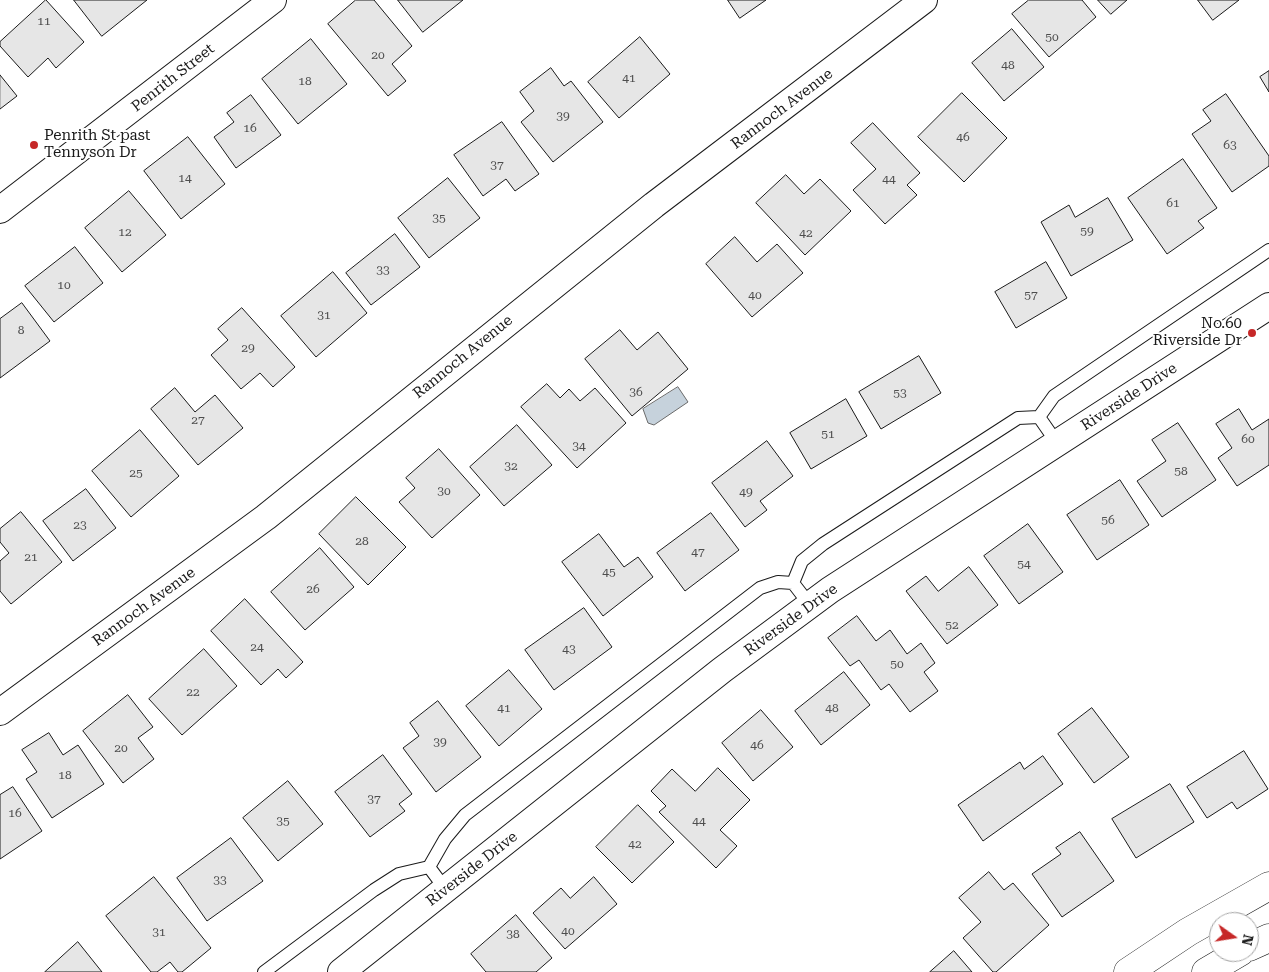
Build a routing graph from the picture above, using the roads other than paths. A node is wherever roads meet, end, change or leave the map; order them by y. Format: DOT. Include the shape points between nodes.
graph roads {
  1 [pos="273,0"];
  2 [pos="924,0"];
  3 [pos="0,210"];
  4 [pos="1269,250"];
  5 [pos="1269,306"];
  6 [pos="1039,417"];
  7 [pos="1057,443"];
  8 [pos="793,583"];
  9 [pos="810,605"];
  10 [pos="0,712"];
  11 [pos="428,867"];
  12 [pos="1269,886"];
  13 [pos="446,890"];
  14 [pos="1223,962"];
  15 [pos="264,972"];
  16 [pos="341,972"];
  17 [pos="1128,972"];
  18 [pos="1206,972"];
  1 -- 3 [label="street, Penrith Street"];
  2 -- 10 [label="street, Rannoch Avenue" via="646,211 266,517"];
  4 -- 6 [label="lane" via="1054,396"];
  5 -- 7 [label="street, Riverside Drive"];
  6 -- 7 [label="lane"];
  6 -- 8 [label="lane" via="1018,418 822,544 802,561"];
  7 -- 9 [label="street, Riverside Drive"];
  8 -- 9 [label="lane"];
  8 -- 11 [label="lane" via="778,582 760,588 465,815"];
  9 -- 13 [label="street, Riverside Drive" via="722,670"];
  11 -- 13 [label="lane"];
  11 -- 15 [label="lane" via="399,874 374,890"];
  12 -- 17 [label="highway" via="1188,932"];
  13 -- 16 [label="street, Riverside Drive"];
  14 -- 18 [label="highway"];
}
